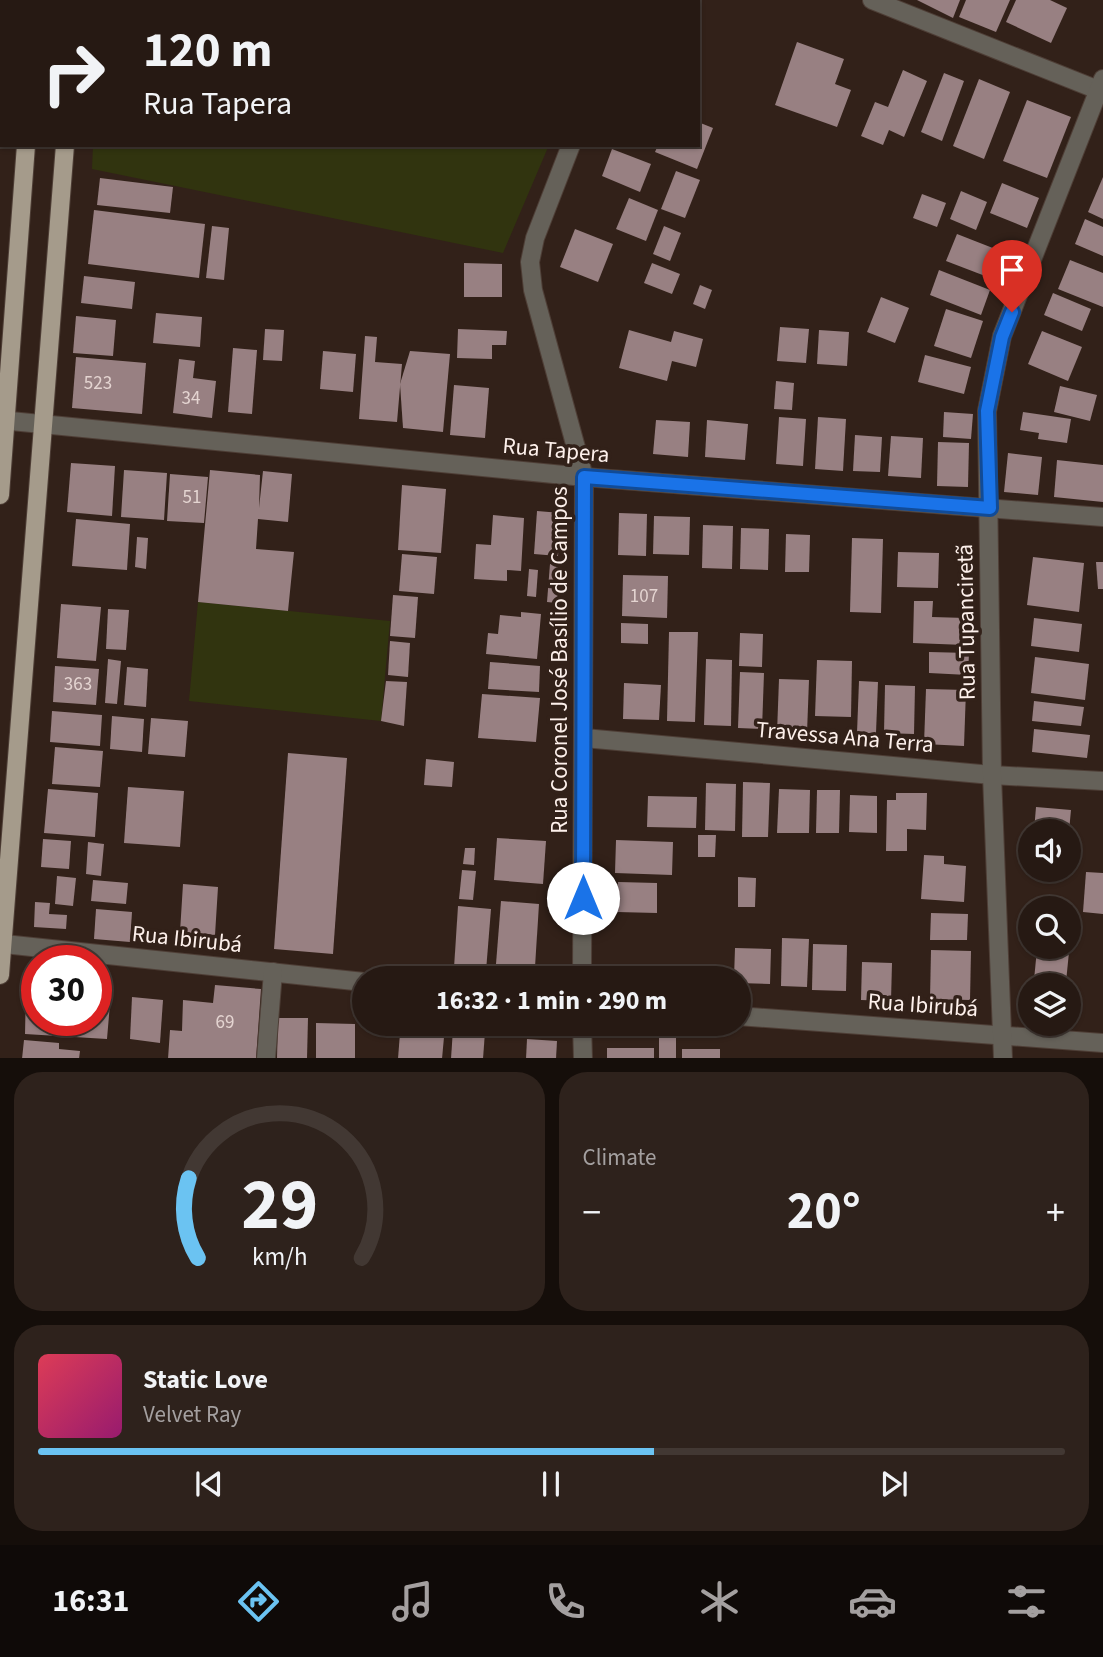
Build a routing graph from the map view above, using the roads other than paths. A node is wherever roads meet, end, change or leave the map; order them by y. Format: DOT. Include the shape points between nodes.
graph roads {
  1 [pos="873,0"];
  2 [pos="1102,87"];
  3 [pos="26,147"];
  4 [pos="65,147"];
  5 [pos="570,147"];
  6 [pos="3,421"];
  7 [pos="44,424"];
  8 [pos="584,477"];
  9 [pos="0,495"];
  10 [pos="990,508"];
  11 [pos="1103,517"];
  12 [pos="584,738"];
  13 [pos="992,775"];
  14 [pos="1103,781"];
  15 [pos="4,944"];
  16 [pos="582,966"];
  17 [pos="273,972"];
  18 [pos="0,975"];
  19 [pos="352,981"];
  20 [pos="751,1017"];
  21 [pos="1002,1035"];
  22 [pos="582,1036"];
  23 [pos="1103,1043"];
  24 [pos="266,1058"];
  25 [pos="583,1058"];
  26 [pos="1003,1058"];
  1 -- 2 [label="street"];
  2 -- 10 [label="street, Rua Tupanciretã" via="1002,337 987,411"];
  3 -- 6 [label="main road"];
  4 -- 7 [label="main road"];
  5 -- 8 [label="street, Rua Coronel José Basílio de Campos" via="530,262 533,290"];
  6 -- 7 [label="street, Rua Tapera"];
  6 -- 9 [label="main road"];
  7 -- 8 [label="street, Rua Tapera"];
  7 -- 15 [label="main road"];
  8 -- 10 [label="street, Rua Tapera"];
  8 -- 12 [label="street, Rua Coronel José Basílio de Campos"];
  10 -- 11 [label="street, Rua Tapera"];
  10 -- 13 [label="street, Rua Tupanciretã"];
  12 -- 13 [label="street, Travessa Ana Terra"];
  12 -- 16 [label="street, Rua Coronel José Basílio de Campos"];
  13 -- 14 [label="street, Travessa Ana Terra"];
  13 -- 21 [label="street, Rua Tupanciretã"];
  15 -- 17 [label="street, Rua Ibirubá"];
  15 -- 18 [label="main road"];
  17 -- 19 [label="street, Rua Ibirubá"];
  17 -- 24 [label="street"];
  20 -- 21 [label="street, Rua Ibirubá"];
  21 -- 23 [label="street, Rua Ibirubá"];
  21 -- 26 [label="street, Rua Tupanciretã"];
  22 -- 25 [label="street"];
}
